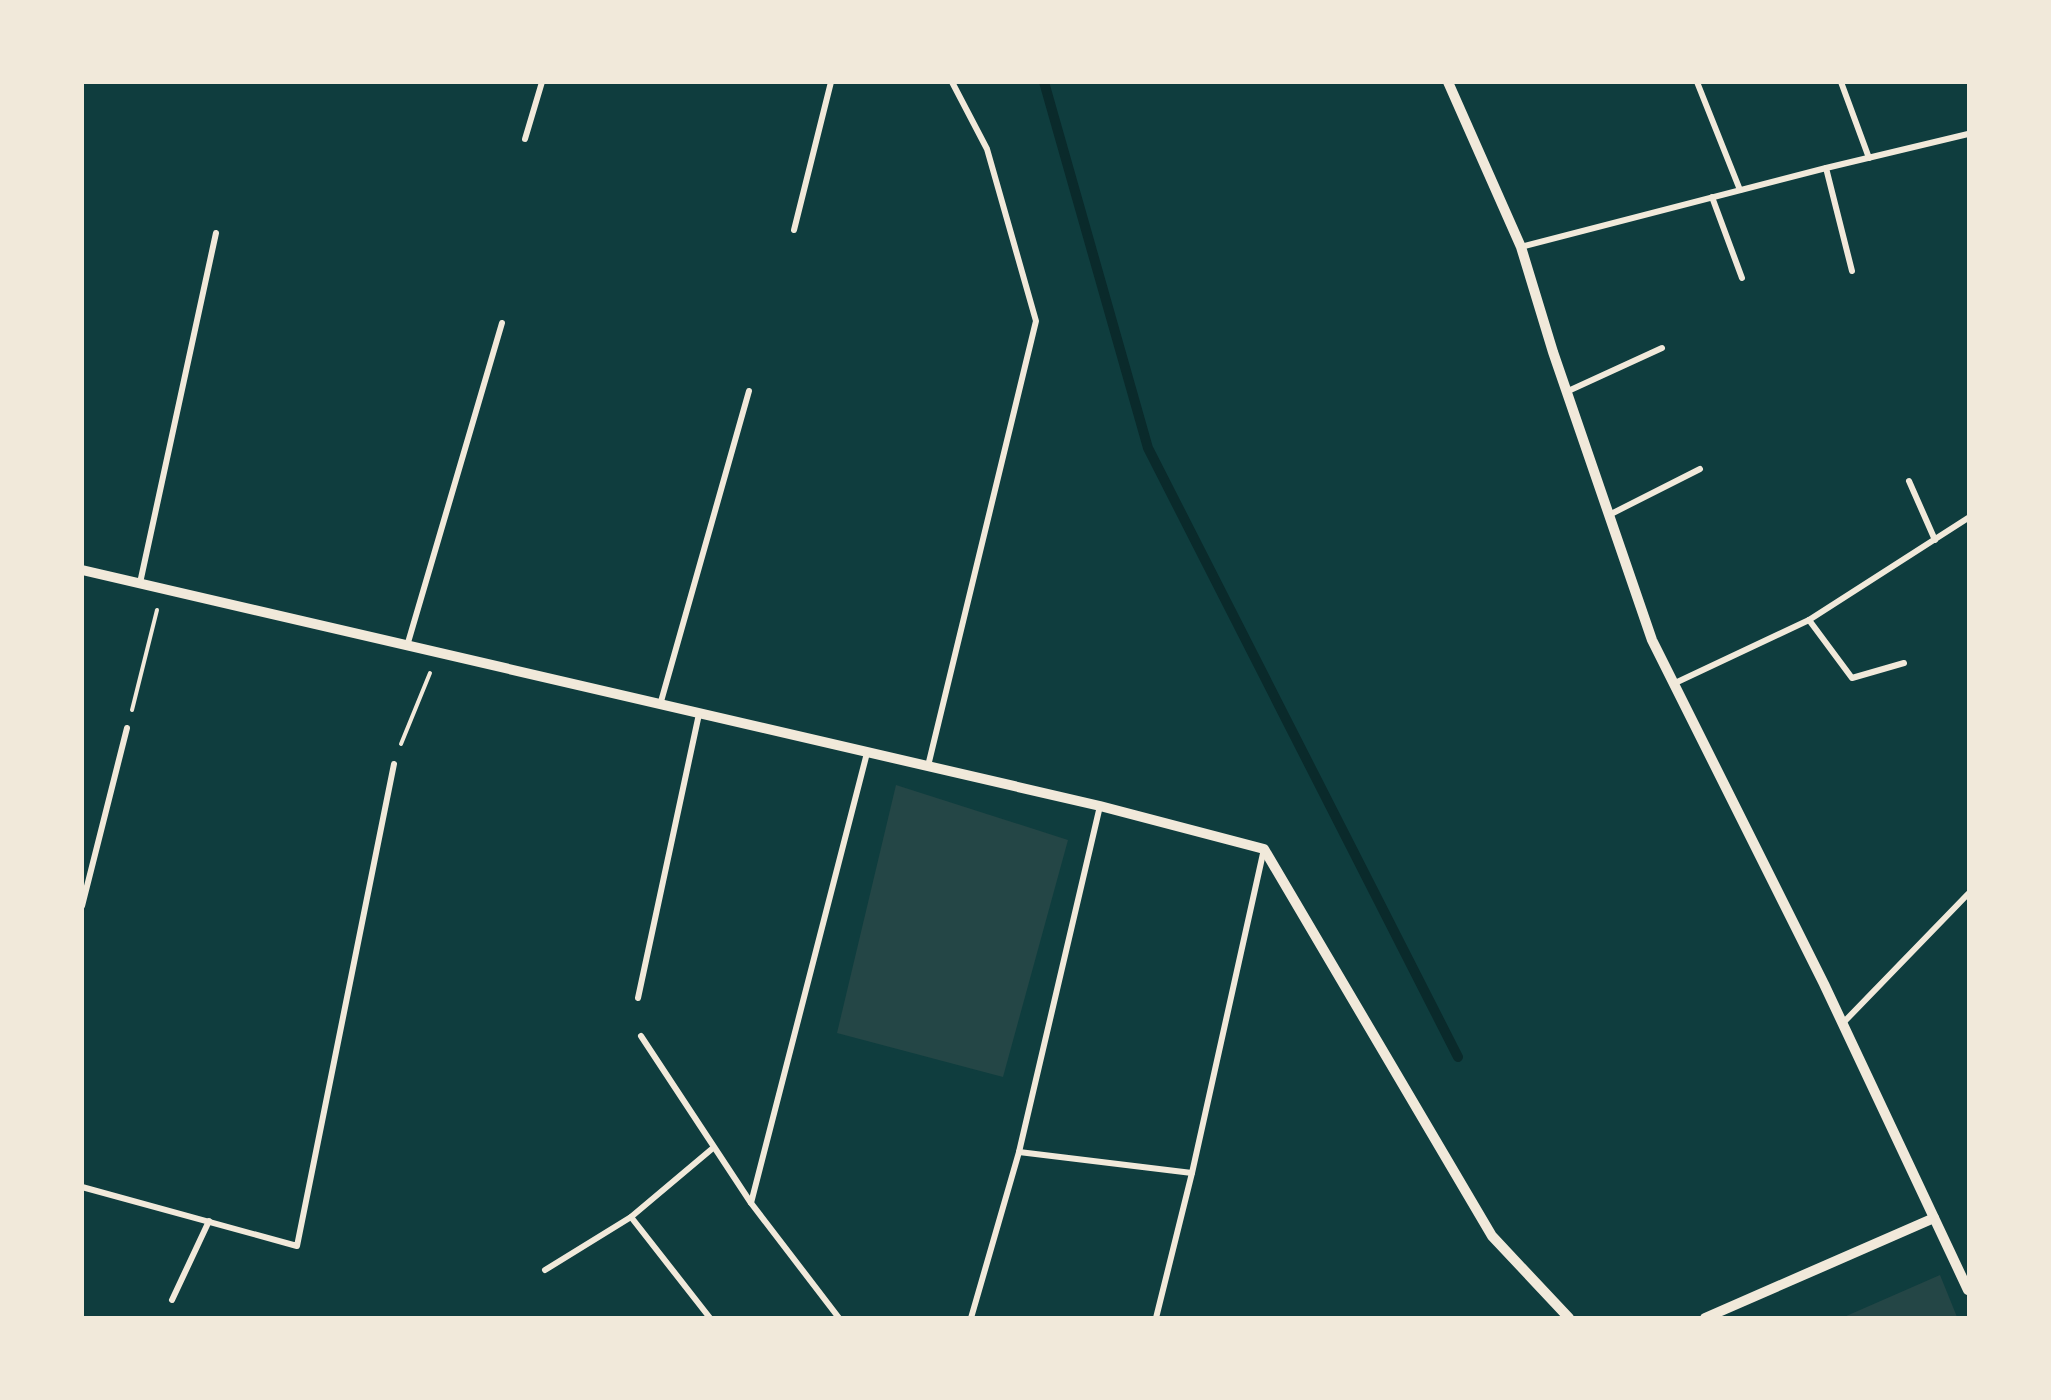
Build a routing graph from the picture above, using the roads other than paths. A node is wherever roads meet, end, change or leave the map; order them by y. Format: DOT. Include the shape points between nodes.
graph roads {
  1 [pos="542,82"];
  2 [pos="831,82"];
  3 [pos="952,82"];
  4 [pos="1448,82"];
  5 [pos="1697,82"];
  6 [pos="1841,82"];
  7 [pos="1968,134"];
  8 [pos="525,139"];
  9 [pos="1869,158"];
  10 [pos="1826,168"];
  11 [pos="1740,190"];
  12 [pos="1712,197"];
  13 [pos="794,230"];
  14 [pos="216,233"];
  15 [pos="1521,247"];
  16 [pos="1851,271"];
  17 [pos="1742,278"];
  18 [pos="502,324"];
  19 [pos="1662,348"];
  20 [pos="749,391"];
  21 [pos="1566,392"];
  22 [pos="1700,469"];
  23 [pos="1909,480"];
  24 [pos="1609,515"];
  25 [pos="1968,518"];
  26 [pos="1935,540"];
  27 [pos="82,570"];
  28 [pos="140,583"];
  29 [pos="1809,620"];
  30 [pos="407,646"];
  31 [pos="1904,663"];
  32 [pos="1673,684"];
  33 [pos="660,705"];
  34 [pos="699,714"];
  35 [pos="127,728"];
  36 [pos="867,753"];
  37 [pos="394,764"];
  38 [pos="928,767"];
  39 [pos="1100,806"];
  40 [pos="1264,849"];
  41 [pos="1968,894"];
  42 [pos="82,906"];
  43 [pos="638,998"];
  44 [pos="1843,1023"];
  45 [pos="641,1036"];
  46 [pos="713,1148"];
  47 [pos="1018,1152"];
  48 [pos="1192,1173"];
  49 [pos="82,1186"];
  50 [pos="751,1203"];
  51 [pos="631,1217"];
  52 [pos="1934,1218"];
  53 [pos="209,1221"];
  54 [pos="545,1270"];
  55 [pos="1968,1290"];
  56 [pos="172,1300"];
  57 [pos="710,1317"];
  58 [pos="839,1317"];
  59 [pos="971,1317"];
  60 [pos="1156,1317"];
  61 [pos="1569,1317"];
  62 [pos="1705,1317"];
  1 -- 8 [label="street"];
  2 -- 13 [label="street"];
  3 -- 38 [label="street" via="987,150 1036,321"];
  4 -- 15 [label="street"];
  5 -- 11 [label="street"];
  6 -- 9 [label="street"];
  7 -- 9 [label="street"];
  9 -- 10 [label="street"];
  10 -- 11 [label="street"];
  10 -- 16 [label="street"];
  11 -- 12 [label="street"];
  12 -- 15 [label="street"];
  12 -- 17 [label="street"];
  14 -- 28 [label="street"];
  15 -- 21 [label="street"];
  18 -- 30 [label="street"];
  19 -- 21 [label="street"];
  20 -- 33 [label="street"];
  21 -- 24 [label="street"];
  22 -- 24 [label="street"];
  23 -- 26 [label="street"];
  24 -- 32 [label="street" via="1652,640"];
  25 -- 26 [label="street"];
  26 -- 29 [label="street"];
  27 -- 28 [label="street"];
  28 -- 30 [label="street"];
  29 -- 31 [label="street" via="1852,678"];
  29 -- 32 [label="street"];
  30 -- 33 [label="street"];
  32 -- 44 [label="street"];
  33 -- 34 [label="street"];
  34 -- 36 [label="street"];
  34 -- 43 [label="street"];
  35 -- 42 [label="street"];
  36 -- 38 [label="street"];
  36 -- 50 [label="street"];
  37 -- 53 [label="street" via="297,1245"];
  38 -- 39 [label="street"];
  39 -- 40 [label="street"];
  39 -- 47 [label="street"];
  40 -- 48 [label="street"];
  40 -- 61 [label="street" via="1492,1236"];
  41 -- 44 [label="street"];
  44 -- 52 [label="street"];
  45 -- 46 [label="street"];
  46 -- 50 [label="street"];
  46 -- 51 [label="street"];
  47 -- 48 [label="street"];
  47 -- 59 [label="street"];
  48 -- 60 [label="street"];
  49 -- 53 [label="street"];
  50 -- 58 [label="street"];
  51 -- 54 [label="street"];
  51 -- 57 [label="street"];
  52 -- 55 [label="street"];
  52 -- 62 [label="street"];
  53 -- 56 [label="street"];
}
